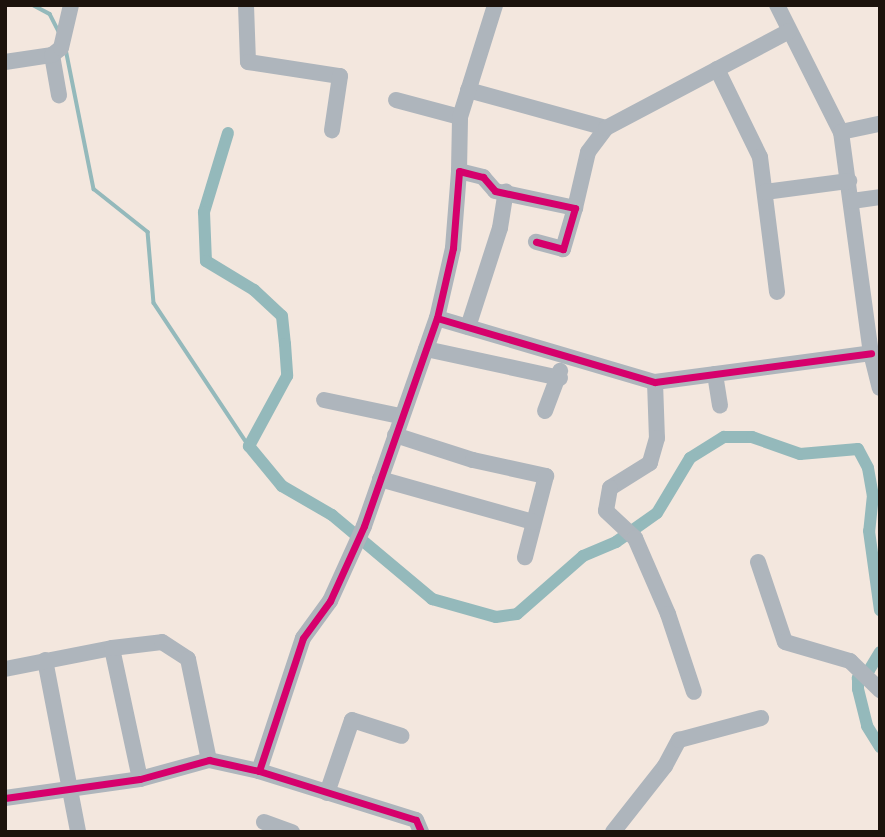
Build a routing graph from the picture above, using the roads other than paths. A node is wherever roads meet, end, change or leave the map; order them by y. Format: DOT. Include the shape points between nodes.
graph roads {
  1 [pos="71,5"];
  2 [pos="246,5"];
  3 [pos="495,5"];
  4 [pos="777,5"];
  5 [pos="789,31"];
  6 [pos="56,52"];
  7 [pos="5,62"];
  8 [pos="717,69"];
  9 [pos="468,90"];
  10 [pos="59,95"];
  11 [pos="396,100"];
  12 [pos="460,117"];
  13 [pos="880,124"];
  14 [pos="606,128"];
  15 [pos="332,130"];
  16 [pos="841,132"];
  17 [pos="459,171"];
  18 [pos="849,181"];
  19 [pos="506,191"];
  20 [pos="765,192"];
  21 [pos="880,197"];
  22 [pos="852,201"];
  23 [pos="575,208"];
  24 [pos="536,242"];
  25 [pos="777,292"];
  26 [pos="437,318"];
  27 [pos="468,327"];
  28 [pos="426,349"];
  29 [pos="871,353"];
  30 [pos="560,354"];
  31 [pos="715,374"];
  32 [pos="560,378"];
  33 [pos="654,382"];
  34 [pos="880,388"];
  35 [pos="324,400"];
  36 [pos="720,406"];
  37 [pos="545,411"];
  38 [pos="400,416"];
  39 [pos="395,435"];
  40 [pos="380,479"];
  41 [pos="533,522"];
  42 [pos="525,556"];
  43 [pos="758,562"];
  44 [pos="112,648"];
  45 [pos="46,660"];
  46 [pos="5,669"];
  47 [pos="875,685"];
  48 [pos="694,692"];
  49 [pos="761,718"];
  50 [pos="402,736"];
  51 [pos="209,760"];
  52 [pos="259,771"];
  53 [pos="140,779"];
  54 [pos="70,789"];
  55 [pos="327,793"];
  56 [pos="5,799"];
  57 [pos="264,822"];
  58 [pos="78,832"];
  59 [pos="292,832"];
  60 [pos="421,832"];
  61 [pos="613,832"];
  1 -- 6 [label="street" via="67,32"];
  2 -- 15 [label="street" via="248,62 340,76"];
  3 -- 9 [label="street"];
  4 -- 5 [label="street"];
  5 -- 8 [label="street"];
  5 -- 16 [label="street"];
  6 -- 7 [label="street"];
  6 -- 10 [label="street"];
  8 -- 14 [label="street"];
  8 -- 20 [label="street" via="760,157"];
  9 -- 12 [label="street"];
  9 -- 14 [label="street"];
  11 -- 12 [label="street"];
  12 -- 17 [label="street"];
  13 -- 16 [label="street"];
  14 -- 23 [label="street" via="588,152"];
  16 -- 18 [label="street"];
  17 -- 19 [label="street" via="483,177 495,191"];
  17 -- 26 [label="street" via="453,248"];
  18 -- 20 [label="street"];
  18 -- 22 [label="street"];
  19 -- 23 [label="street"];
  19 -- 27 [label="street" via="500,228"];
  20 -- 25 [label="street"];
  21 -- 22 [label="street"];
  22 -- 29 [label="street"];
  23 -- 24 [label="street" via="564,249"];
  26 -- 27 [label="street"];
  26 -- 28 [label="street"];
  27 -- 30 [label="street"];
  28 -- 32 [label="street"];
  28 -- 38 [label="street"];
  29 -- 31 [label="street"];
  29 -- 34 [label="street"];
  30 -- 32 [label="street"];
  30 -- 33 [label="street"];
  31 -- 33 [label="street"];
  31 -- 36 [label="street"];
  32 -- 37 [label="street"];
  33 -- 48 [label="street" via="657,439 650,463 610,488 606,511 630,533 668,614"];
  35 -- 38 [label="street"];
  38 -- 39 [label="street"];
  39 -- 40 [label="street"];
  39 -- 41 [label="street" via="473,460 546,476"];
  40 -- 41 [label="street"];
  40 -- 52 [label="street" via="330,601 303,638"];
  41 -- 42 [label="street"];
  43 -- 47 [label="street" via="785,642 850,661"];
  44 -- 45 [label="street"];
  44 -- 51 [label="street" via="162,642 188,659"];
  44 -- 53 [label="street"];
  45 -- 46 [label="street"];
  45 -- 54 [label="street"];
  49 -- 61 [label="street" via="679,740 665,766"];
  50 -- 55 [label="street" via="352,720"];
  51 -- 52 [label="street"];
  51 -- 53 [label="street"];
  52 -- 55 [label="street"];
  53 -- 54 [label="street"];
  54 -- 56 [label="street"];
  54 -- 58 [label="street"];
  55 -- 60 [label="street" via="416,820"];
  57 -- 59 [label="street"];
}
